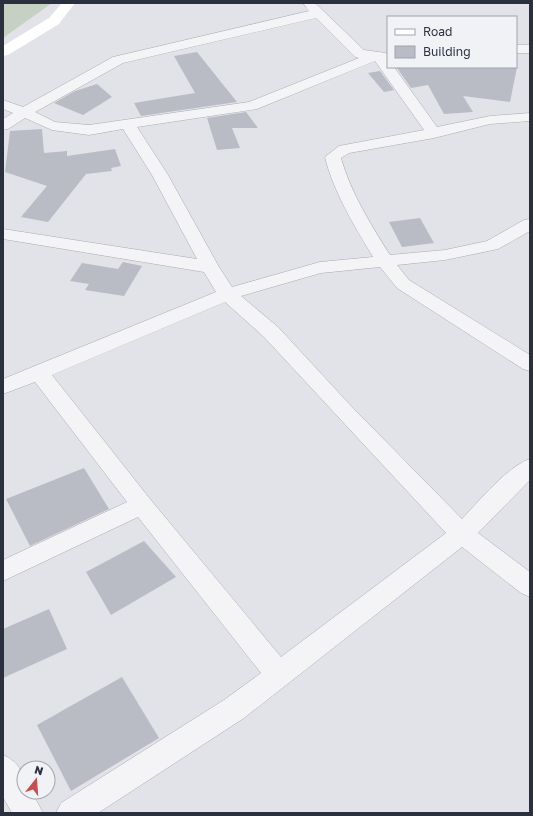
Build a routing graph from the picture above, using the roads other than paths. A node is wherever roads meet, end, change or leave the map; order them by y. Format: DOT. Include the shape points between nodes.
graph roads {
  1 [pos="69,3"];
  2 [pos="308,3"];
  3 [pos="319,13"];
  4 [pos="517,49"];
  5 [pos="530,49"];
  6 [pos="3,52"];
  7 [pos="383,56"];
  8 [pos="391,68"];
  9 [pos="3,104"];
  10 [pos="24,112"];
  11 [pos="530,117"];
  12 [pos="127,124"];
  13 [pos="3,126"];
  14 [pos="434,133"];
  15 [pos="530,224"];
  16 [pos="3,234"];
  17 [pos="385,262"];
  18 [pos="210,266"];
  19 [pos="228,294"];
  20 [pos="530,364"];
  21 [pos="39,372"];
  22 [pos="3,387"];
  23 [pos="530,467"];
  24 [pos="142,505"];
  25 [pos="462,534"];
  26 [pos="3,571"];
  27 [pos="530,586"];
  28 [pos="278,674"];
  29 [pos="3,769"];
  30 [pos="28,813"];
  31 [pos="71,813"];
  1 -- 6 [label="street" via="54,21"];
  2 -- 3 [label="street"];
  3 -- 7 [label="street" via="360,54"];
  3 -- 10 [label="street" via="118,60"];
  4 -- 5 [label="street"];
  7 -- 12 [label="street" via="252,106"];
  8 -- 14 [label="street"];
  9 -- 10 [label="street"];
  10 -- 12 [label="street" via="52,126 89,130"];
  10 -- 13 [label="street"];
  11 -- 14 [label="street" via="490,120"];
  12 -- 18 [label="street" via="160,175"];
  14 -- 17 [label="street" via="344,149 333,157 336,169 362,224"];
  15 -- 17 [label="street" via="492,245 444,255"];
  16 -- 18 [label="street"];
  17 -- 19 [label="street" via="320,268"];
  17 -- 20 [label="street" via="403,284"];
  18 -- 19 [label="street"];
  19 -- 21 [label="street"];
  19 -- 25 [label="street" via="271,332"];
  21 -- 22 [label="street"];
  21 -- 24 [label="street"];
  23 -- 25 [label="street"];
  24 -- 26 [label="street"];
  24 -- 28 [label="street"];
  25 -- 27 [label="street"];
  25 -- 28 [label="street"];
  28 -- 31 [label="street" via="234,709"];
  29 -- 30 [label="street"];
}
